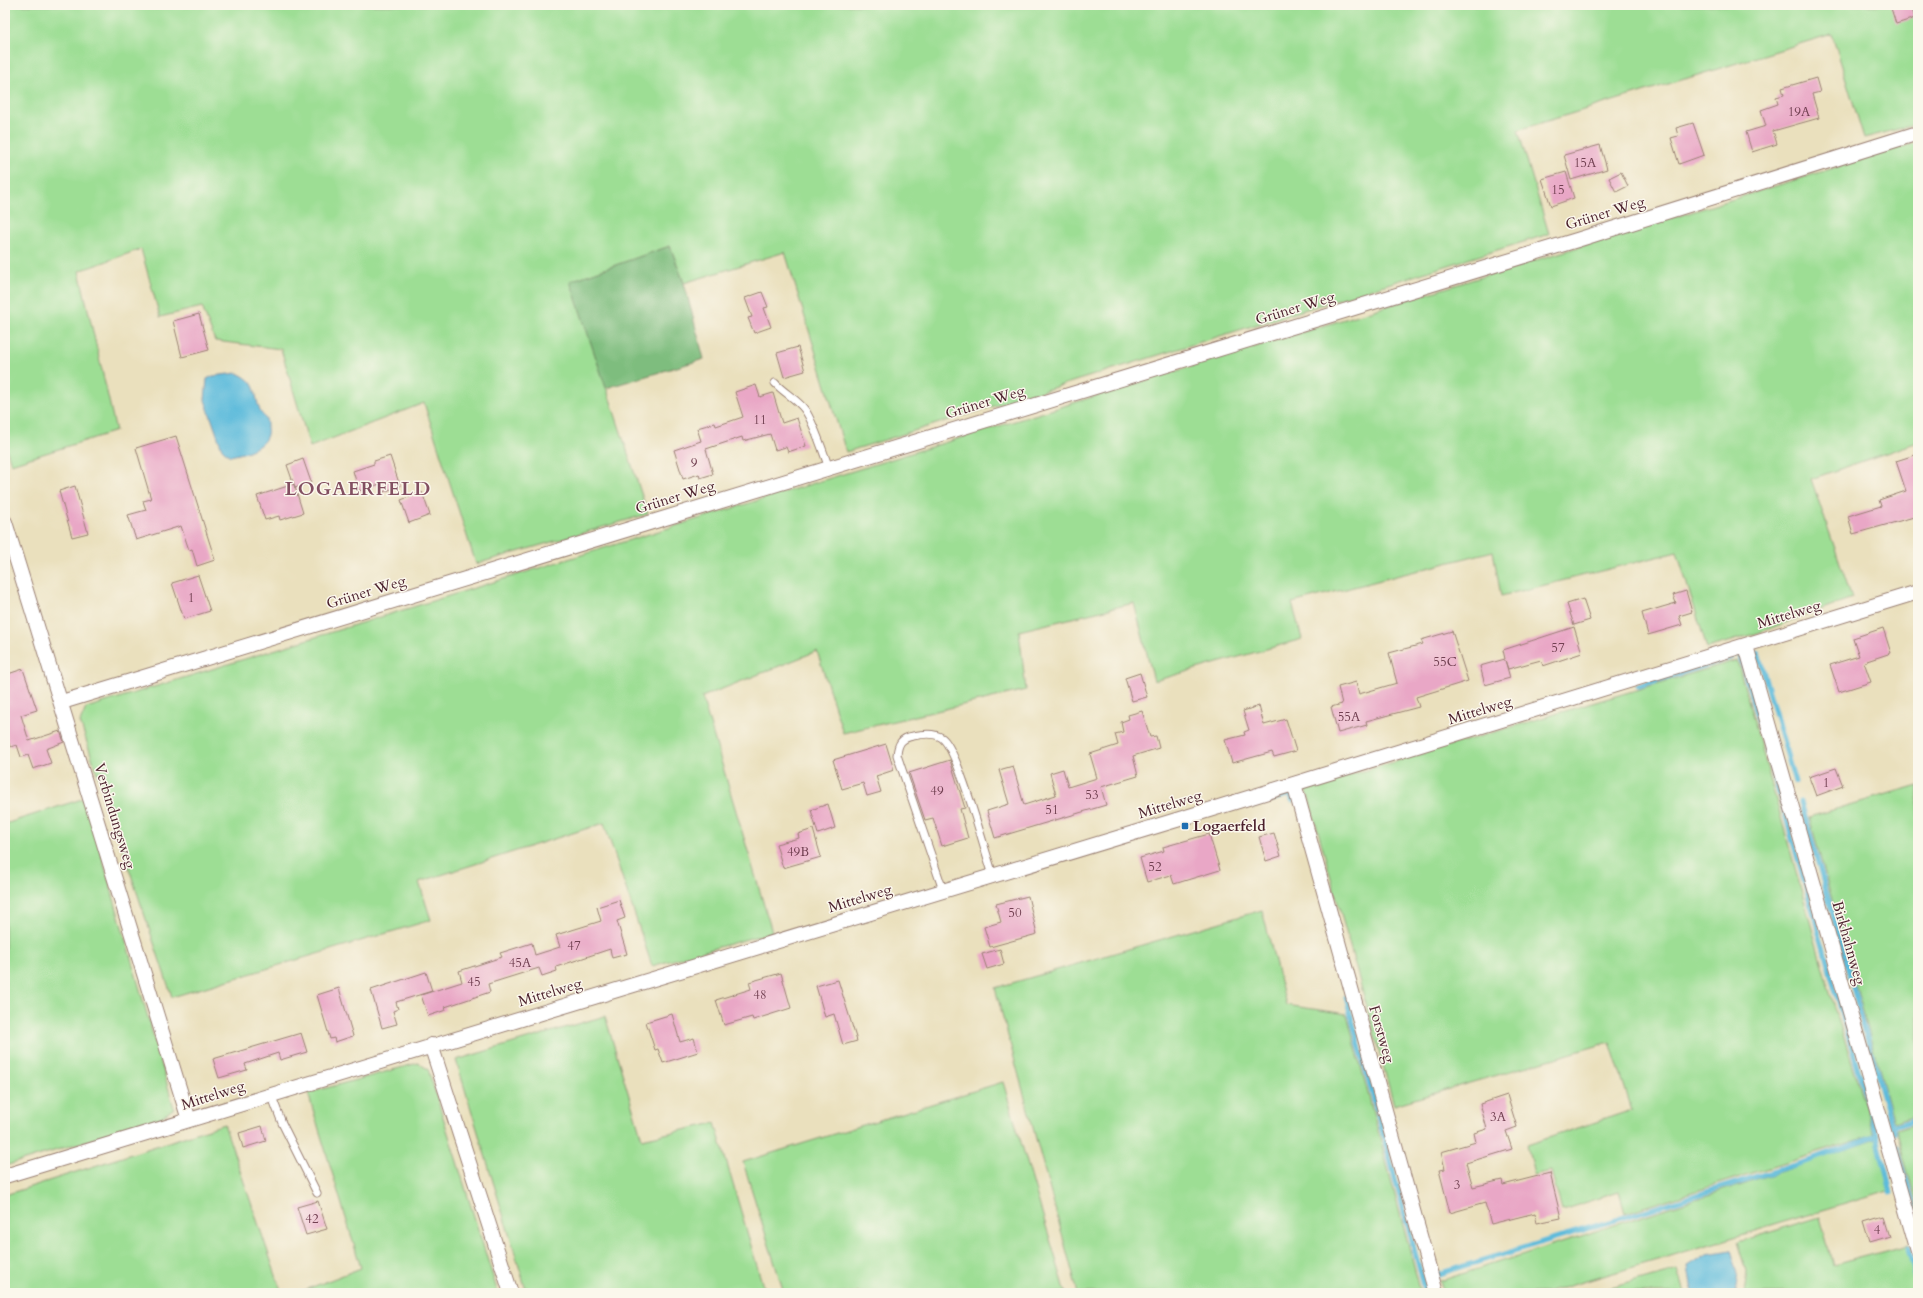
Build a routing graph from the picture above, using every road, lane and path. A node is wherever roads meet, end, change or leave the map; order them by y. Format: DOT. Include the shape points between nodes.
graph roads {
  1 [pos="1918,133"];
  2 [pos="775,383"];
  3 [pos="829,468"];
  4 [pos="5,522"];
  5 [pos="1918,592"];
  6 [pos="1746,646"];
  7 [pos="62,702"];
  8 [pos="1294,784"];
  9 [pos="993,875"];
  10 [pos="943,890"];
  11 [pos="431,1045"];
  12 [pos="271,1094"];
  13 [pos="190,1120"];
  14 [pos="5,1176"];
  15 [pos="317,1192"];
  16 [pos="1918,1251"];
  17 [pos="511,1293"];
  18 [pos="1436,1293"];
  1 -- 3 [label="street, Grüner Weg"];
  2 -- 3 [label="lane" via="806,412"];
  3 -- 7 [label="street, Grüner Weg"];
  4 -- 7 [label="street, Verbindungsweg"];
  5 -- 6 [label="street, Mittelweg"];
  6 -- 8 [label="street, Mittelweg"];
  6 -- 16 [label="street, Birkhahnweg"];
  7 -- 13 [label="street, Verbindungsweg"];
  8 -- 9 [label="street, Mittelweg"];
  8 -- 18 [label="street, Forstweg"];
  9 -- 10 [label="street, Mittelweg"];
  9 -- 10 [label="lane" via="960,770 948,745 943,738 934,734 911,736 898,745 897,755"];
  10 -- 11 [label="street, Mittelweg"];
  11 -- 12 [label="street, Mittelweg"];
  11 -- 17 [label="street"];
  12 -- 13 [label="street, Mittelweg"];
  12 -- 15 [label="lane" via="282,1123"];
  13 -- 14 [label="street, Mittelweg"];
}
